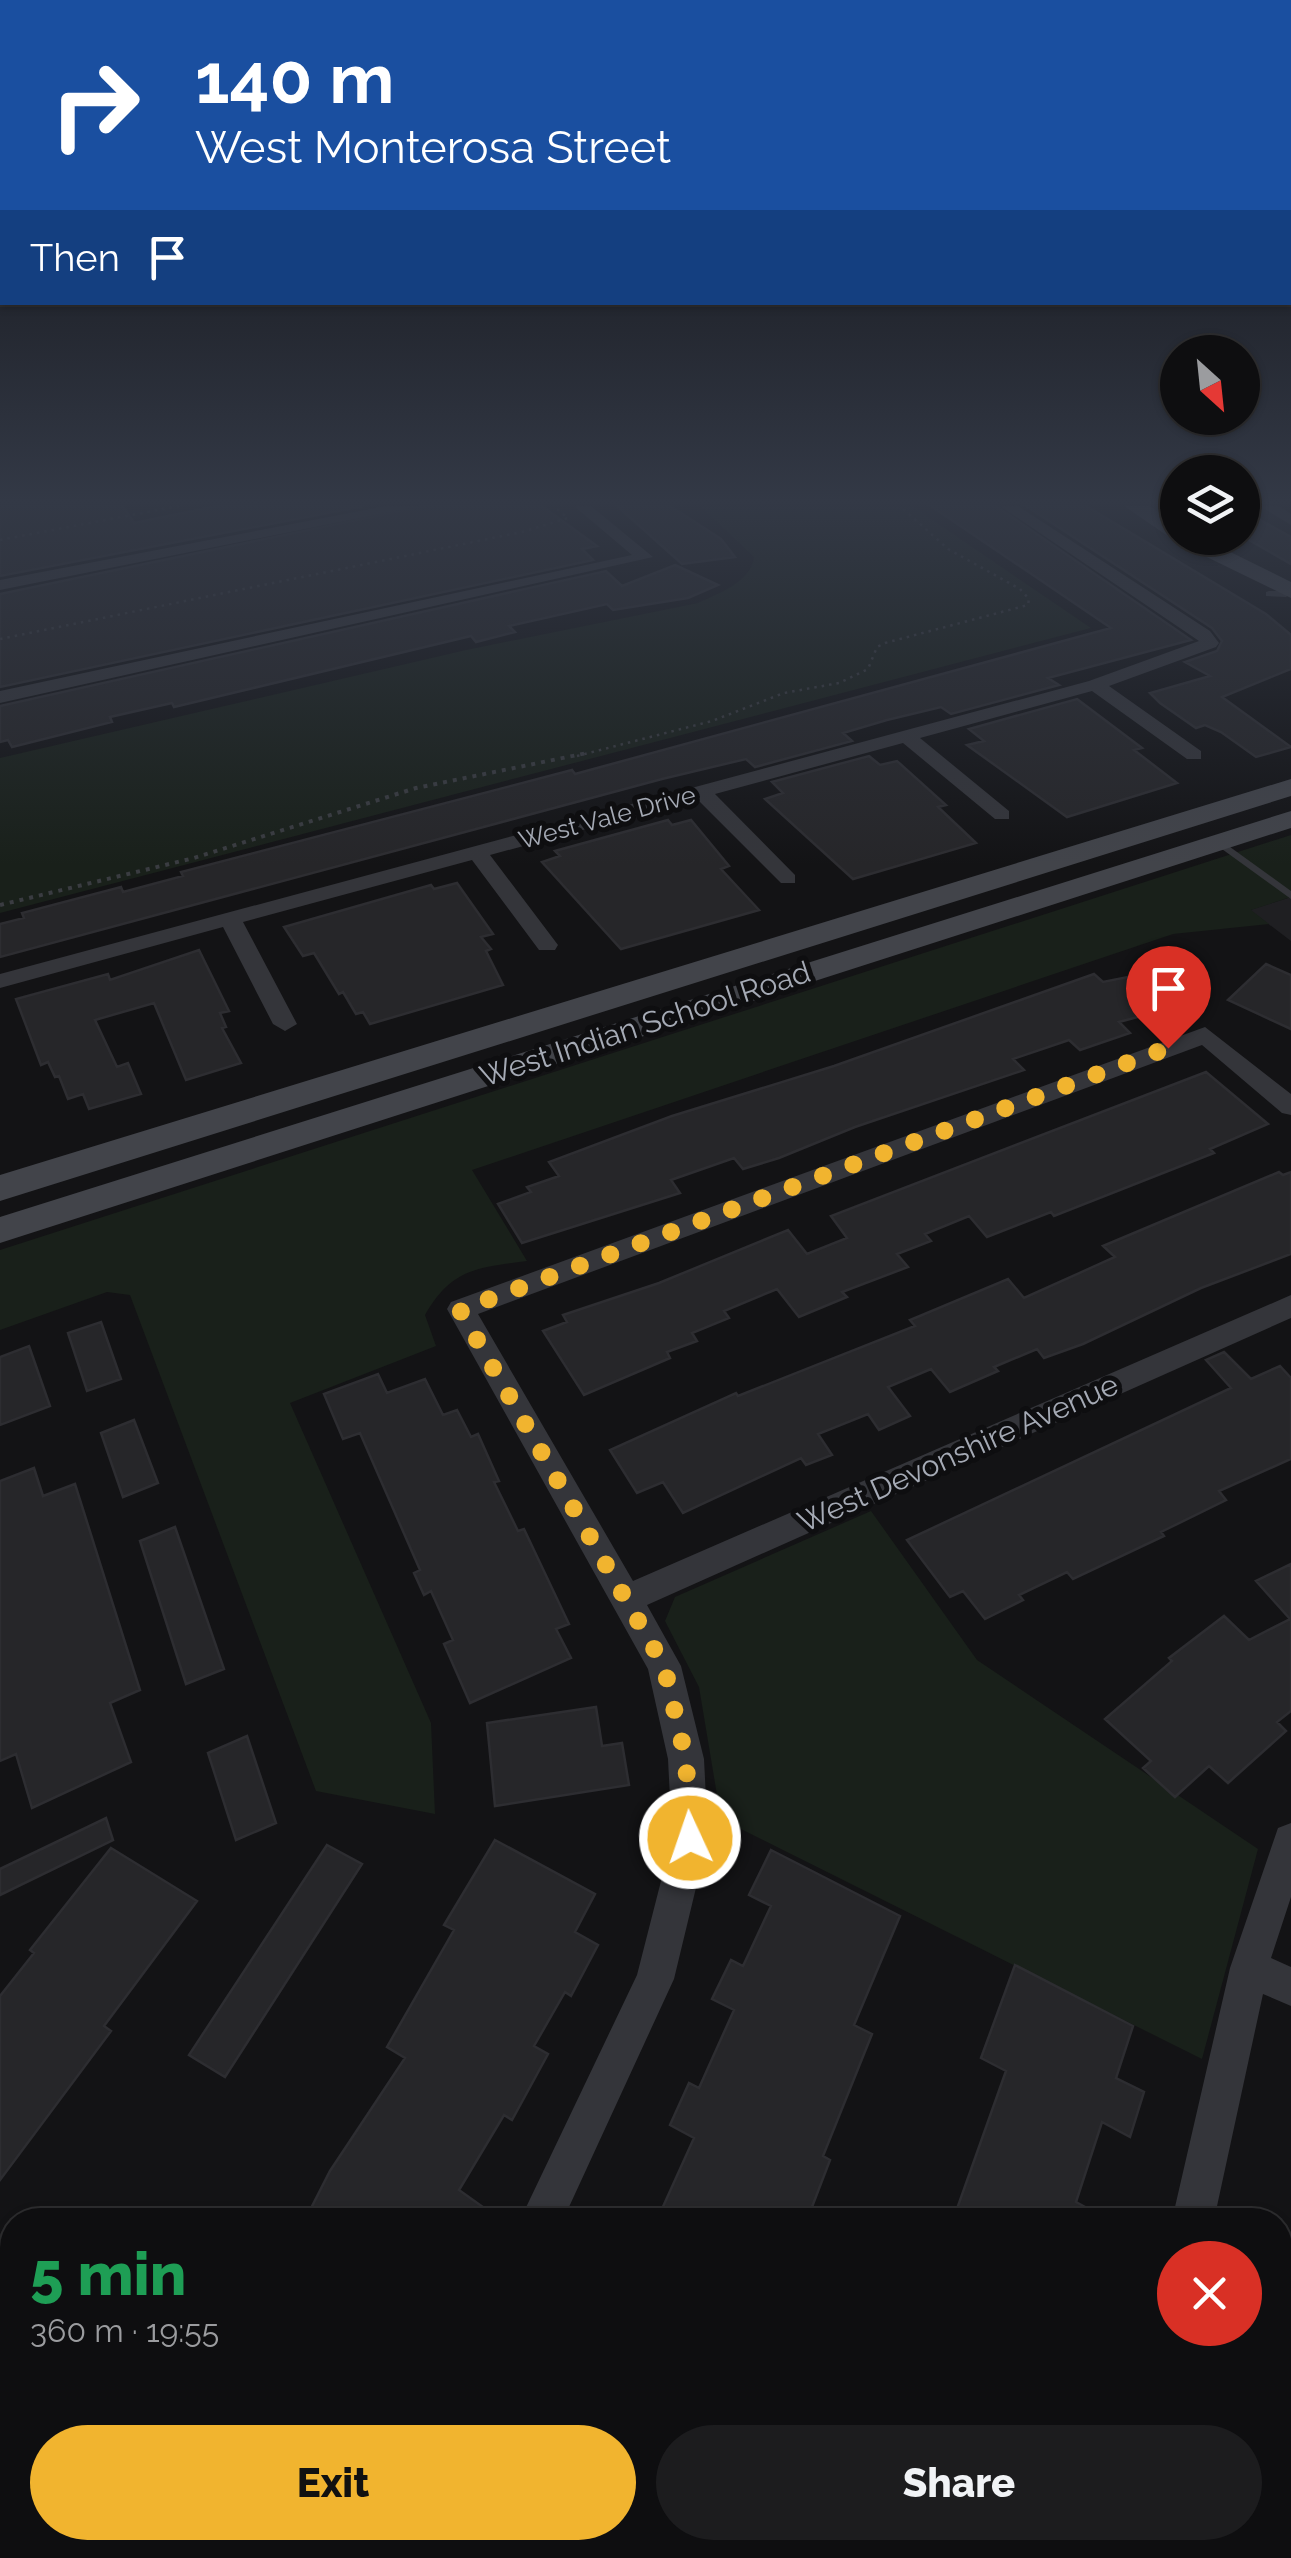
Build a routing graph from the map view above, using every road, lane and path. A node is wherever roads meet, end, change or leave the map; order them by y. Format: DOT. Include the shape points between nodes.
graph roads {
  1 [pos="71,625"];
  2 [pos="329,625"];
  3 [pos="949,625"];
  4 [pos="1189,625"];
  5 [pos="0,640"];
  6 [pos="1095,685"];
  7 [pos="0,697"];
  8 [pos="907,737"];
  9 [pos="1194,755"];
  10 [pos="1291,788"];
  11 [pos="702,792"];
  12 [pos="1002,815"];
  13 [pos="1291,820"];
  14 [pos="1219,842"];
  15 [pos="477,852"];
  16 [pos="788,879"];
  17 [pos="1291,896"];
  18 [pos="0,905"];
  19 [pos="230,919"];
  20 [pos="547,945"];
  21 [pos="0,982"];
  22 [pos="286,1024"];
  23 [pos="1291,1107"];
  24 [pos="0,1188"];
  25 [pos="0,1230"];
  26 [pos="1291,1306"];
  27 [pos="625,1600"];
  28 [pos="1291,1841"];
  29 [pos="1250,1968"];
  30 [pos="1291,1987"];
  31 [pos="547,2208"];
  32 [pos="1196,2208"];
  1 -- 5 [label="path"];
  2 -- 7 [label="street"];
  3 -- 18 [label="path" via="885,642 868,669 852,679 790,691 705,723 424,786 194,858"];
  4 -- 6 [label="street, West Vale Drive" via="1210,643"];
  6 -- 8 [label="street, West Vale Drive"];
  6 -- 9 [label="street"];
  8 -- 11 [label="street, West Vale Drive"];
  8 -- 12 [label="street"];
  10 -- 24 [label="main road, West Indian School Road"];
  11 -- 15 [label="street, West Vale Drive"];
  11 -- 16 [label="street"];
  13 -- 14 [label="main road, West Indian School Road"];
  14 -- 17 [label="lane"];
  14 -- 25 [label="main road, West Indian School Road"];
  15 -- 19 [label="street, West Vale Drive"];
  15 -- 20 [label="street"];
  19 -- 21 [label="street, West Vale Drive"];
  19 -- 22 [label="street"];
  23 -- 27 [label="street" via="1205,1035 460,1310"];
  26 -- 27 [label="street, West Devonshire Avenue"];
  27 -- 31 [label="street" via="664,1666 686,1759 690,1838 655,1978"];
  28 -- 29 [label="street"];
  29 -- 30 [label="street"];
  29 -- 32 [label="street"];
}
